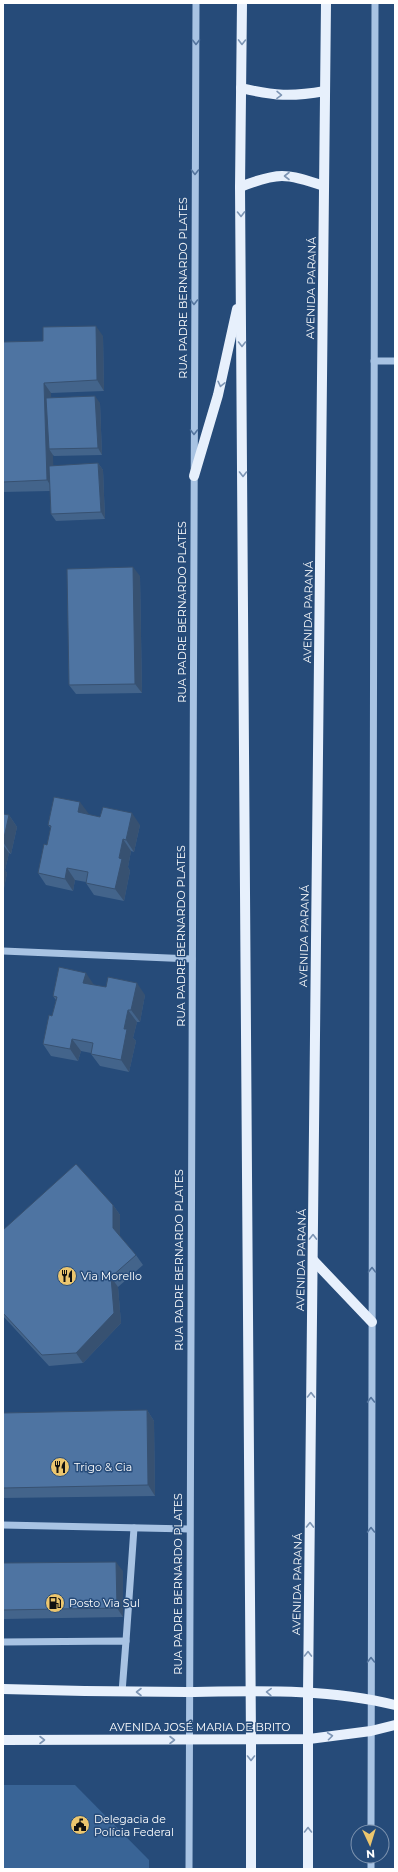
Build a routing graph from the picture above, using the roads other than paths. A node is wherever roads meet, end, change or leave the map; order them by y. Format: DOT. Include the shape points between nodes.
graph roads {
  1 [pos="196,3"];
  2 [pos="242,3"];
  3 [pos="326,3"];
  4 [pos="375,3"];
  5 [pos="241,88"];
  6 [pos="325,91"];
  7 [pos="324,186"];
  8 [pos="240,187"];
  9 [pos="241,291"];
  10 [pos="374,361"];
  11 [pos="395,361"];
  12 [pos="194,476"];
  13 [pos="3,951"];
  14 [pos="192,959"];
  15 [pos="313,1260"];
  16 [pos="372,1322"];
  17 [pos="3,1525"];
  18 [pos="134,1528"];
  19 [pos="189,1529"];
  20 [pos="126,1641"];
  21 [pos="3,1642"];
  22 [pos="3,1689"];
  23 [pos="250,1691"];
  24 [pos="122,1692"];
  25 [pos="189,1692"];
  26 [pos="308,1694"];
  27 [pos="370,1699"];
  28 [pos="395,1705"];
  29 [pos="395,1725"];
  30 [pos="371,1731"];
  31 [pos="251,1739"];
  32 [pos="308,1739"];
  33 [pos="3,1740"];
  34 [pos="189,1740"];
  35 [pos="371,1824"];
  36 [pos="189,1869"];
  37 [pos="250,1869"];
  38 [pos="308,1869"];
  1 -- 12 [label="street, RUA PADRE BERNARDO PLATES, one-way"];
  2 -- 5 [label="main road, one-way"];
  3 -- 6 [label="main road, AVENIDA PARANÁ"];
  4 -- 10 [label="street"];
  5 -- 6 [label="main road, one-way" via="272,95 299,96"];
  5 -- 8 [label="main road"];
  6 -- 7 [label="main road, AVENIDA PARANÁ"];
  7 -- 8 [label="main road, one-way" via="288,176 260,179"];
  15 -- 7 [label="main road, AVENIDA PARANÁ, one-way"];
  8 -- 9 [label="main road, one-way"];
  9 -- 12 [label="main road, one-way" via="218,395"];
  9 -- 23 [label="main road, one-way"];
  10 -- 11 [label="street"];
  16 -- 10 [label="street, one-way"];
  12 -- 14 [label="street, RUA PADRE BERNARDO PLATES"];
  13 -- 14 [label="street"];
  14 -- 19 [label="street, RUA PADRE BERNARDO PLATES"];
  15 -- 16 [label="main road"];
  26 -- 15 [label="main road, AVENIDA PARANÁ, one-way"];
  27 -- 16 [label="street, one-way"];
  17 -- 18 [label="street"];
  18 -- 19 [label="street"];
  18 -- 20 [label="street"];
  19 -- 25 [label="street, RUA PADRE BERNARDO PLATES"];
  20 -- 21 [label="street"];
  20 -- 24 [label="street"];
  22 -- 24 [label="main road"];
  23 -- 25 [label="main road"];
  26 -- 23 [label="main road, one-way"];
  23 -- 31 [label="main road"];
  25 -- 24 [label="main road, one-way"];
  25 -- 34 [label="street, RUA PADRE BERNARDO PLATES"];
  26 -- 27 [label="main road"];
  26 -- 32 [label="main road, AVENIDA PARANÁ"];
  27 -- 28 [label="main road"];
  27 -- 30 [label="street"];
  29 -- 30 [label="main road, AVENIDA JOSÉ MARIA DE BRITO"];
  32 -- 30 [label="main road, AVENIDA JOSÉ MARIA DE BRITO, one-way"];
  30 -- 35 [label="street"];
  31 -- 32 [label="main road, AVENIDA JOSÉ MARIA DE BRITO"];
  31 -- 34 [label="main road, AVENIDA JOSÉ MARIA DE BRITO"];
  31 -- 37 [label="main road, one-way"];
  38 -- 32 [label="main road, AVENIDA PARANÁ, one-way"];
  33 -- 34 [label="main road, AVENIDA JOSÉ MARIA DE BRITO, one-way"];
  34 -- 36 [label="street, RUA PADRE BERNARDO PLATES"];
}
